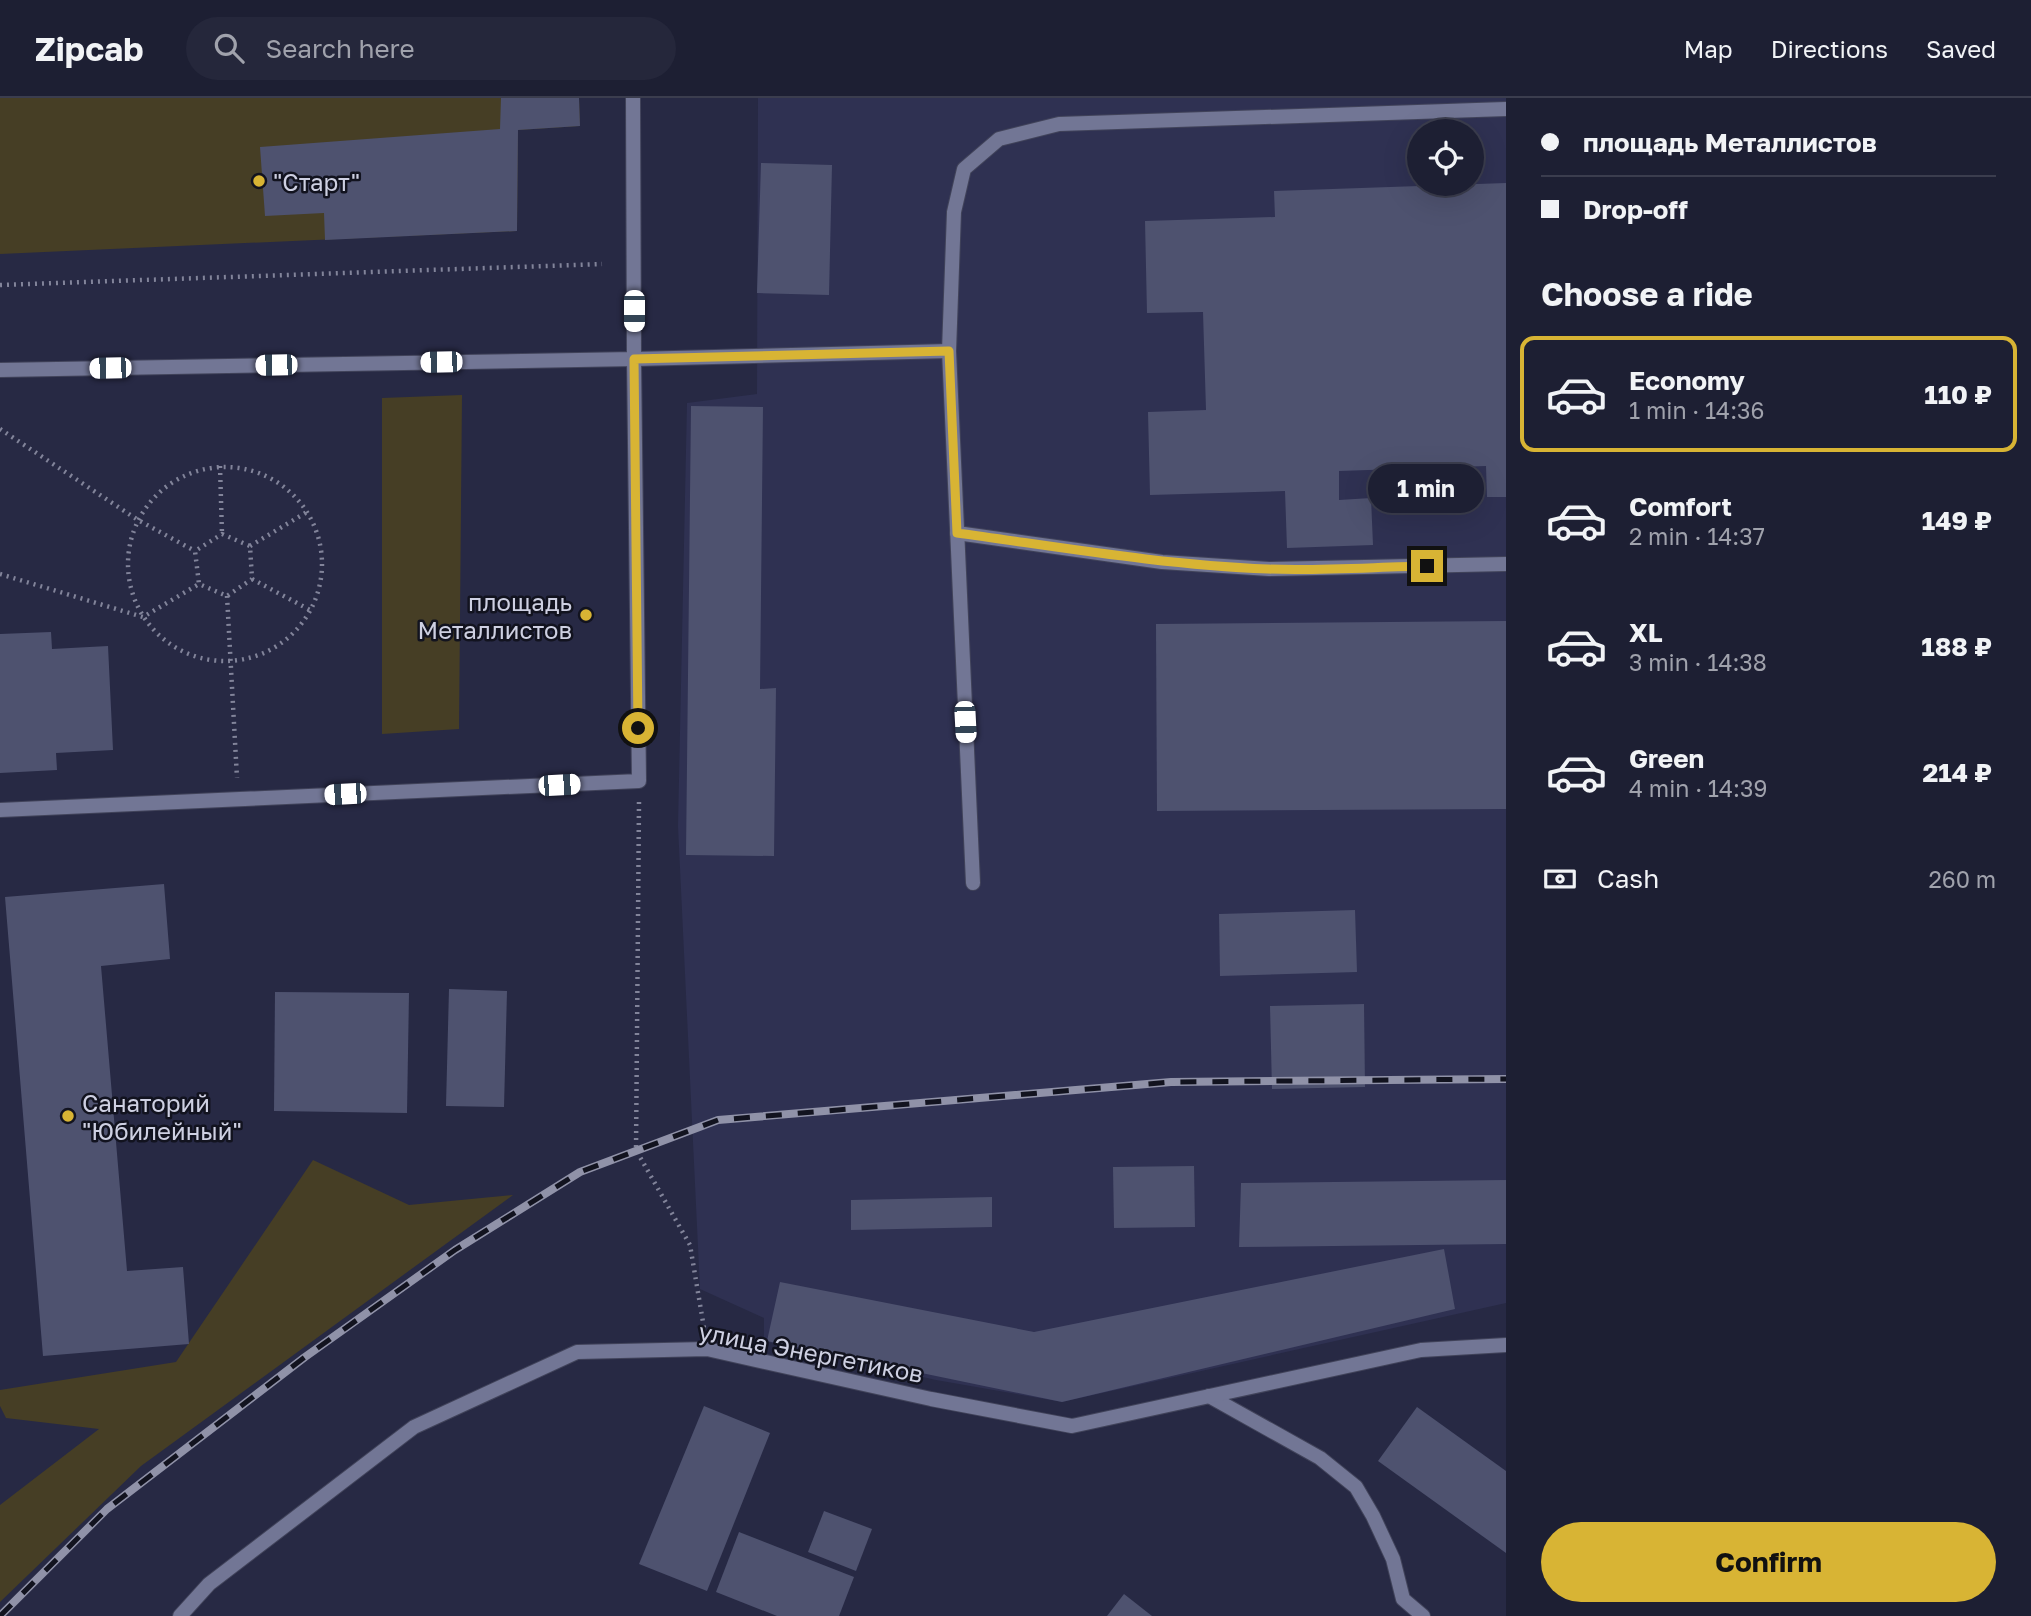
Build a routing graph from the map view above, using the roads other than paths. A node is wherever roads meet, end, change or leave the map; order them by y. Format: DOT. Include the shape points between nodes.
graph roads {
  1 [pos="633,98"];
  2 [pos="1506,108"];
  3 [pos="949,351"];
  4 [pos="634,359"];
  5 [pos="0,370"];
  6 [pos="957,533"];
  7 [pos="1506,564"];
  8 [pos="0,810"];
  9 [pos="973,883"];
  10 [pos="1506,1345"];
  11 [pos="1209,1396"];
  12 [pos="180,1616"];
  13 [pos="1423,1616"];
  1 -- 4 [label="street"];
  2 -- 3 [label="street" via="1059,124 999,139 964,169 957,201"];
  3 -- 4 [label="street"];
  3 -- 6 [label="street"];
  4 -- 5 [label="street"];
  4 -- 8 [label="street" via="639,781"];
  6 -- 7 [label="street" via="1162,562 1269,569"];
  6 -- 9 [label="street"];
  10 -- 11 [label="street, улица Энергетиков" via="1421,1350"];
  11 -- 12 [label="street, улица Энергетиков" via="1072,1426 707,1349 578,1352 414,1427 209,1584"];
  11 -- 13 [label="street" via="1320,1458 1356,1488 1393,1559 1403,1599"];
}
